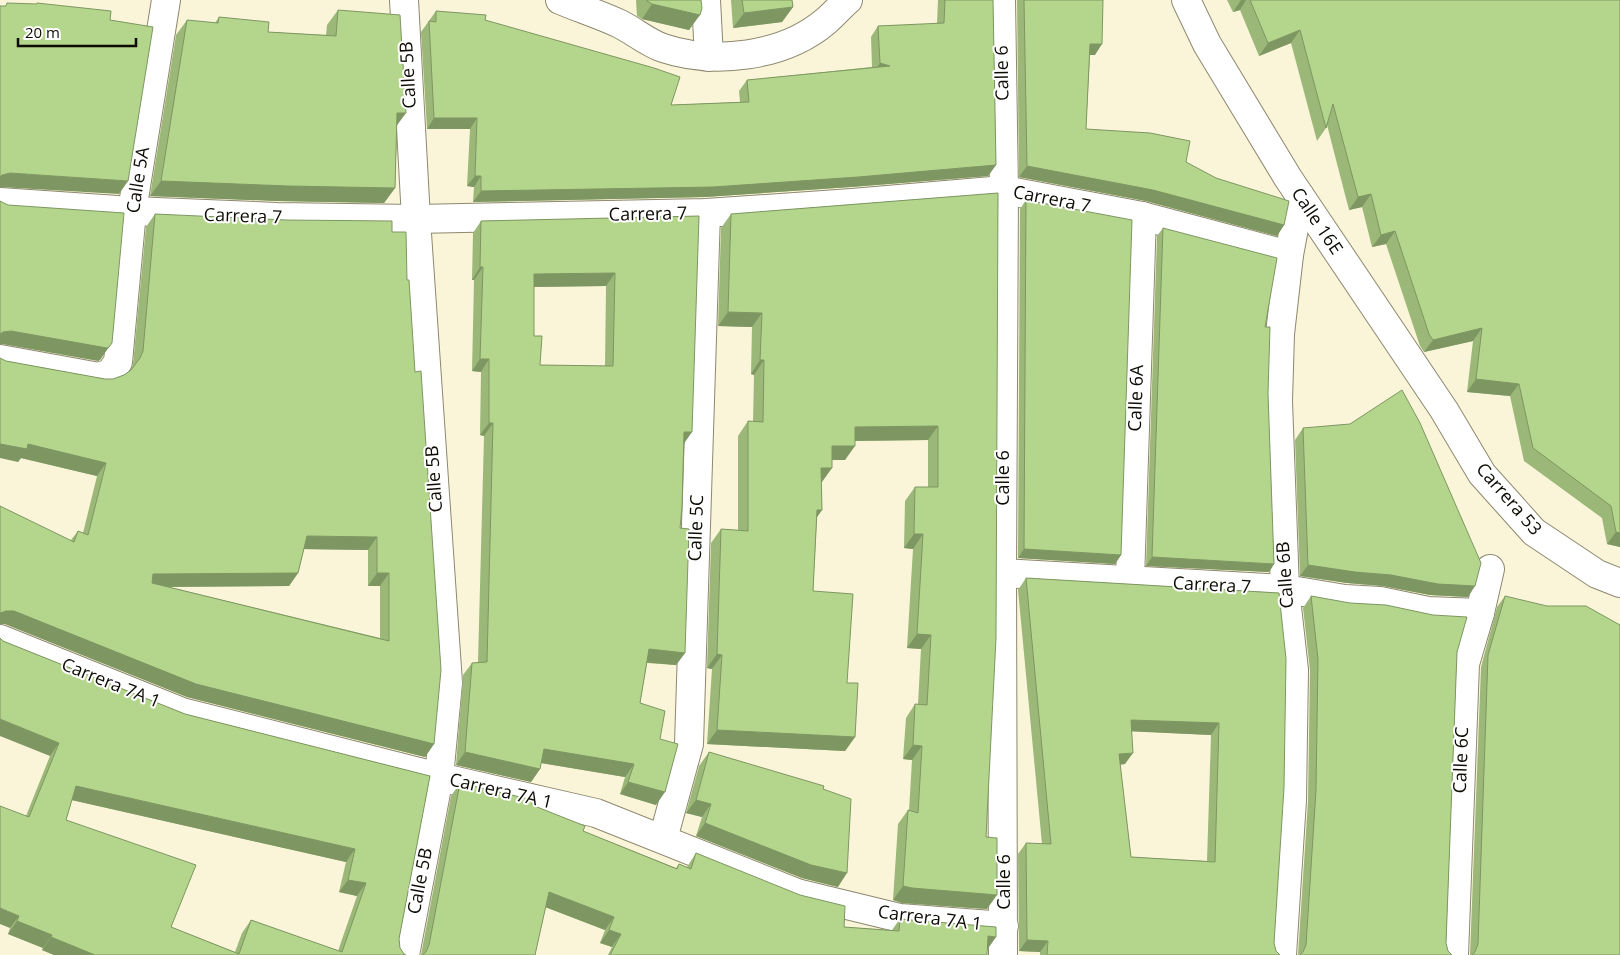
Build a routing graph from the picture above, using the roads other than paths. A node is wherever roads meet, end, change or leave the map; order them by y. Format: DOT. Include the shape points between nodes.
graph roads {
  1 [pos="166,0"];
  2 [pos="404,0"];
  3 [pos="560,0"];
  4 [pos="706,0"];
  5 [pos="848,0"];
  6 [pos="1001,0"];
  7 [pos="1186,0"];
  8 [pos="709,57"];
  9 [pos="1004,190"];
  10 [pos="1300,196"];
  11 [pos="0,202"];
  12 [pos="132,211"];
  13 [pos="706,212"];
  14 [pos="1142,216"];
  15 [pos="416,219"];
  16 [pos="1289,255"];
  17 [pos="0,358"];
  18 [pos="1459,435"];
  19 [pos="1490,569"];
  20 [pos="1002,573"];
  21 [pos="1130,580"];
  22 [pos="1620,583"];
  23 [pos="1285,589"];
  24 [pos="1480,613"];
  25 [pos="0,639"];
  26 [pos="439,777"];
  27 [pos="663,839"];
  28 [pos="1004,926"];
  29 [pos="405,955"];
  30 [pos="1003,955"];
  31 [pos="1282,955"];
  32 [pos="1454,955"];
  1 -- 12 [label="street, Calle 5A"];
  2 -- 15 [label="street, Calle 5B"];
  3 -- 8 [label="street" via="620,24 661,47"];
  4 -- 8 [label="street"];
  5 -- 8 [label="street" via="825,22 798,39 762,53"];
  6 -- 9 [label="street, Calle 6"];
  7 -- 10 [label="street, Calle 16E" via="1207,44"];
  9 -- 13 [label="street, Carrera 7"];
  9 -- 14 [label="street, Carrera 7"];
  9 -- 20 [label="street, Calle 6"];
  10 -- 16 [label="street, Calle 6B"];
  10 -- 18 [label="street, Calle 16E"];
  11 -- 12 [label="street, Carrera 7"];
  12 -- 15 [label="street, Carrera 7"];
  12 -- 17 [label="street, Calle 5A" via="118,362 110,373 98,377"];
  13 -- 15 [label="street, Carrera 7"];
  13 -- 27 [label="street, Calle 5C" via="689,744"];
  14 -- 16 [label="street, Carrera 7"];
  14 -- 21 [label="street, Calle 6A"];
  15 -- 26 [label="street, Calle 5B" via="448,683"];
  16 -- 23 [label="street, Calle 6B" via="1280,334 1278,401"];
  18 -- 22 [label="street, Carrera 53" via="1482,474 1534,532 1597,574"];
  19 -- 24 [label="street, Calle 6C"];
  20 -- 21 [label="street, Carrera 7"];
  20 -- 28 [label="street, Calle 6"];
  21 -- 23 [label="street, Carrera 7"];
  23 -- 24 [label="street, Carrera 7" via="1380,601 1428,611"];
  23 -- 31 [label="street, Calle 6B" via="1294,670 1292,800"];
  24 -- 32 [label="street, Calle 6C" via="1465,664"];
  25 -- 26 [label="street, Carrera 7A 1" via="182,712"];
  26 -- 27 [label="street, Carrera 7A 1" via="596,813"];
  26 -- 29 [label="street, Calle 5B"];
  27 -- 28 [label="street, Carrera 7A 1" via="797,893 900,918"];
  28 -- 30 [label="street, Calle 6"];
}
